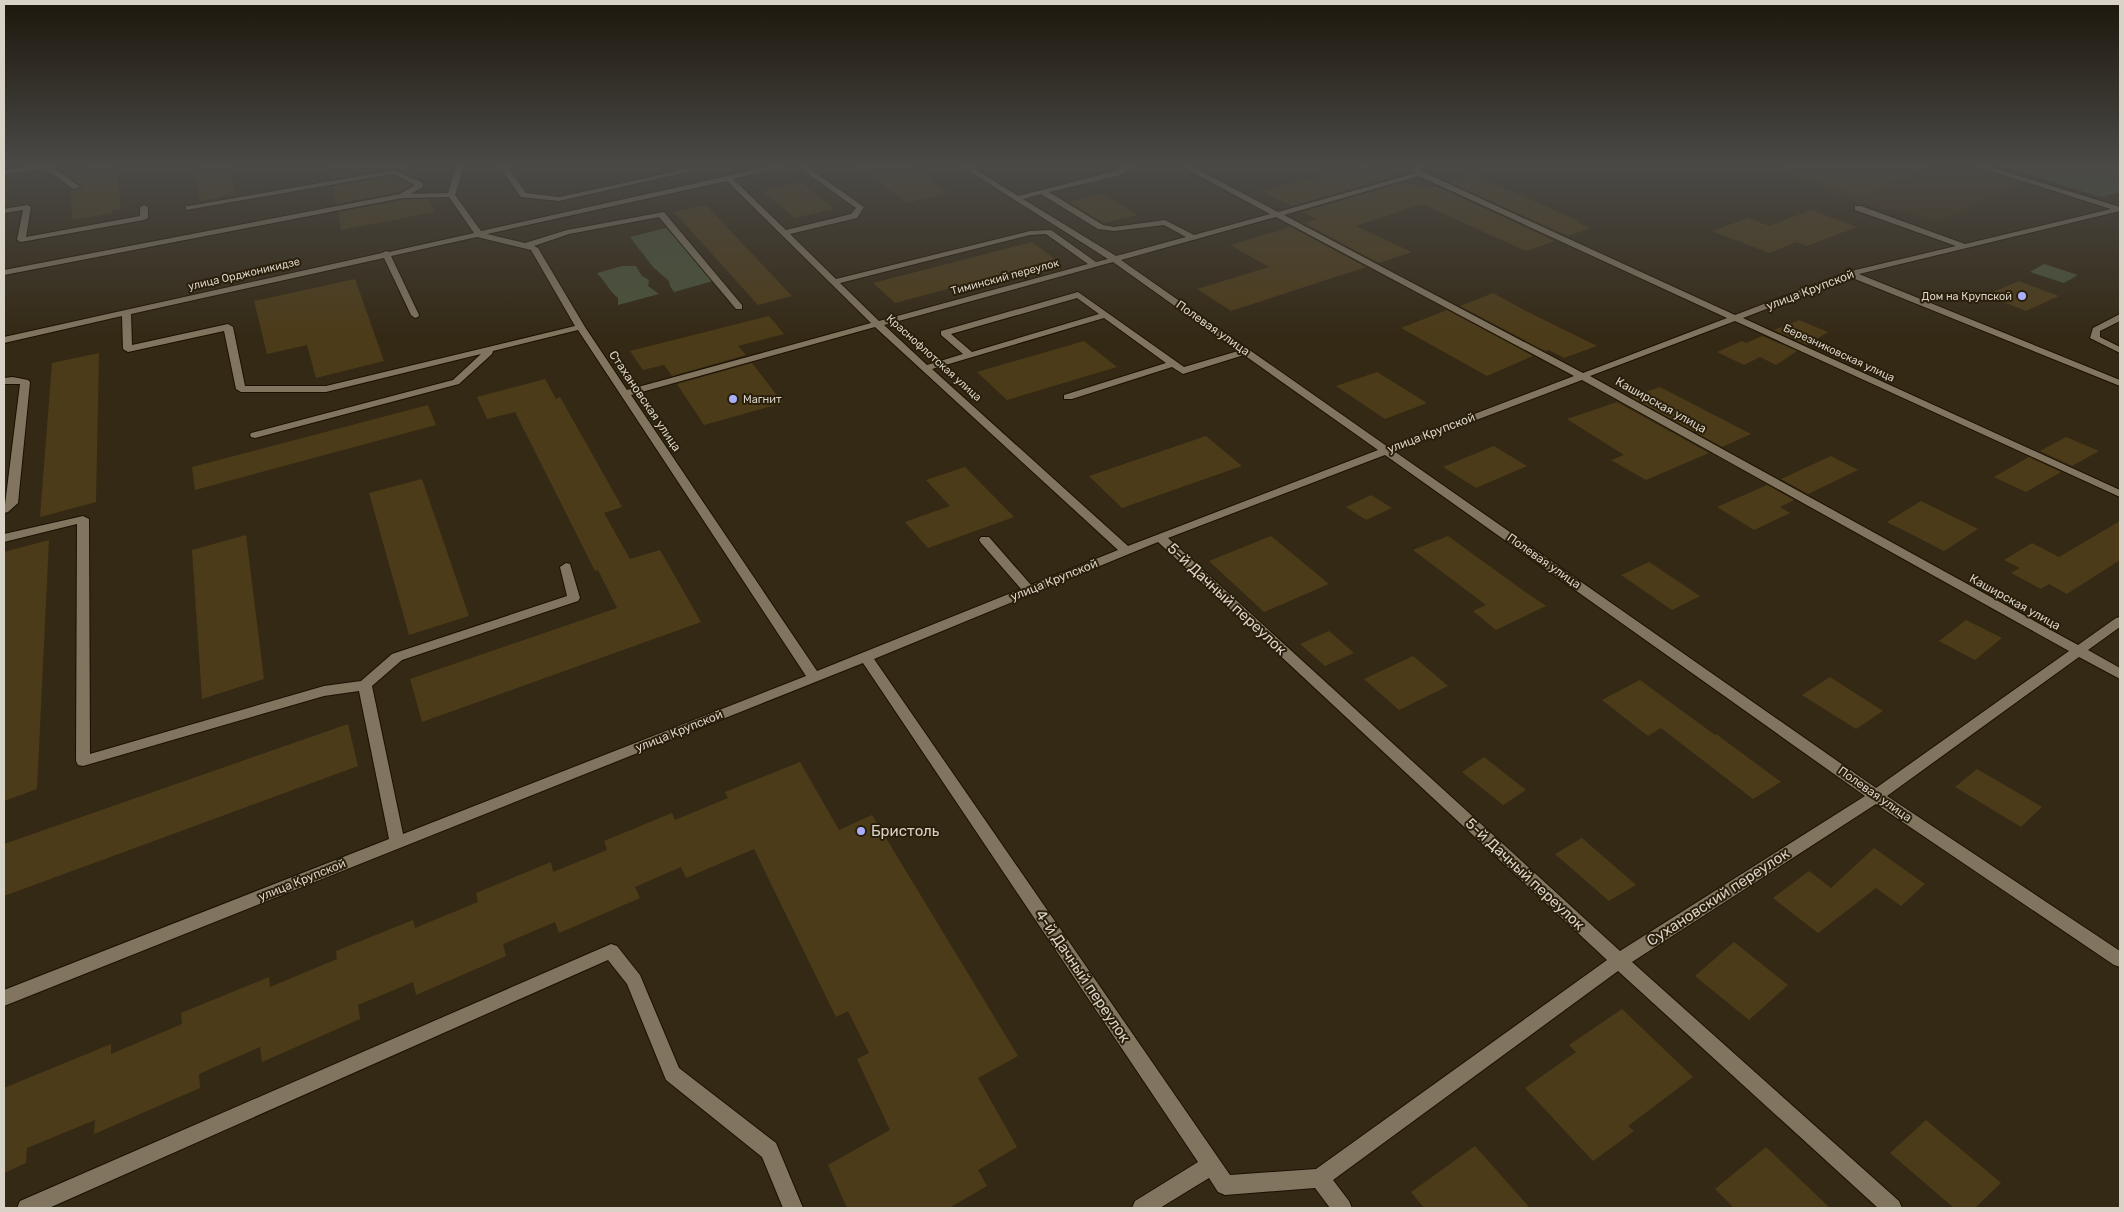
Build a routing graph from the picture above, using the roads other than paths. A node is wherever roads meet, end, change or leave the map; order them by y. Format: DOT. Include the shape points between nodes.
graph roads {
  1 [pos="24,223"];
  2 [pos="119,223"];
  3 [pos="265,223"];
  4 [pos="471,223"];
  5 [pos="536,223"];
  6 [pos="616,223"];
  7 [pos="668,223"];
  8 [pos="773,223"];
  9 [pos="827,223"];
  10 [pos="1056,223"];
  11 [pos="1092,223"];
  12 [pos="1161,223"];
  13 [pos="1166,223"];
  14 [pos="1250,223"];
  15 [pos="1292,223"];
  16 [pos="1531,223"];
  17 [pos="1899,223"];
  18 [pos="2063,223"];
  19 [pos="784,233"];
  20 [pos="480,235"];
  21 [pos="1193,238"];
  22 [pos="525,246"];
  23 [pos="1964,246"];
  24 [pos="386,253"];
  25 [pos="1114,259"];
  26 [pos="1092,264"];
  27 [pos="4,273"];
  28 [pos="1850,274"];
  29 [pos="834,282"];
  30 [pos="739,306"];
  31 [pos="126,312"];
  32 [pos="415,315"];
  33 [pos="1106,315"];
  34 [pos="2120,317"];
  35 [pos="1736,318"];
  36 [pos="876,323"];
  37 [pos="580,327"];
  38 [pos="4,340"];
  39 [pos="491,350"];
  40 [pos="2120,350"];
  41 [pos="1246,351"];
  42 [pos="970,356"];
  43 [pos="1172,364"];
  44 [pos="926,368"];
  45 [pos="1582,376"];
  46 [pos="4,380"];
  47 [pos="2120,383"];
  48 [pos="625,394"];
  49 [pos="1068,397"];
  50 [pos="254,434"];
  51 [pos="1386,450"];
  52 [pos="2120,494"];
  53 [pos="4,510"];
  54 [pos="1160,537"];
  55 [pos="4,538"];
  56 [pos="985,540"];
  57 [pos="1127,551"];
  58 [pos="566,567"];
  59 [pos="1030,590"];
  60 [pos="2120,622"];
  61 [pos="2078,651"];
  62 [pos="866,657"];
  63 [pos="2120,674"];
  64 [pos="814,678"];
  65 [pos="365,685"];
  66 [pos="1876,796"];
  67 [pos="397,842"];
  68 [pos="2120,960"];
  69 [pos="1619,961"];
  70 [pos="4,998"];
  71 [pos="1211,1165"];
  72 [pos="1319,1178"];
  73 [pos="27,1208"];
  74 [pos="793,1208"];
  75 [pos="1142,1208"];
  76 [pos="1342,1208"];
  77 [pos="1892,1208"];
  1 -- 2 [label="street" via="21,240"];
  3 -- 27 [label="street"];
  4 -- 20 [label="street"];
  5 -- 20 [label="street, улица Орджоникидзе"];
  6 -- 22 [label="street" via="567,232"];
  7 -- 30 [label="street"];
  8 -- 19 [label="street, Краснофлотская улица"];
  9 -- 19 [label="street"];
  10 -- 25 [label="street, Полевая улица"];
  11 -- 12 [label="street" via="1101,228 1114,229"];
  13 -- 21 [label="street"];
  14 -- 21 [label="street, Тиминский переулок"];
  15 -- 45 [label="street, Каширская улица"];
  16 -- 35 [label="street, Березниковская улица"];
  17 -- 23 [label="street"];
  18 -- 23 [label="street, улица Крупской"];
  19 -- 29 [label="street, Краснофлотская улица"];
  20 -- 22 [label="street, Стахановская улица"];
  20 -- 24 [label="street, улица Орджоникидзе"];
  21 -- 25 [label="street, Тиминский переулок"];
  22 -- 37 [label="street, Стахановская улица" via="534,248"];
  23 -- 28 [label="street, улица Крупской"];
  24 -- 31 [label="street, улица Орджоникидзе"];
  24 -- 32 [label="street"];
  25 -- 26 [label="street, Тиминский переулок"];
  25 -- 41 [label="street, Полевая улица"];
  26 -- 29 [label="street" via="1048,232 1030,233"];
  26 -- 36 [label="street, Тиминский переулок"];
  28 -- 35 [label="street, улица Крупской"];
  28 -- 47 [label="street"];
  29 -- 36 [label="street, Краснофлотская улица"];
  31 -- 38 [label="street, улица Орджоникидзе"];
  31 -- 39 [label="street" via="128,349 228,327 241,389 326,389"];
  33 -- 42 [label="street"];
  33 -- 42 [label="street" via="1078,295 944,333"];
  33 -- 43 [label="street"];
  34 -- 40 [label="street" via="2096,330 2094,338"];
  35 -- 45 [label="street, улица Крупской"];
  35 -- 52 [label="street, Березниковская улица"];
  36 -- 44 [label="street, Краснофлотская улица"];
  36 -- 48 [label="street, Тиминский переулок"];
  37 -- 39 [label="street"];
  37 -- 48 [label="street, Стахановская улица"];
  39 -- 50 [label="street" via="456,382"];
  41 -- 43 [label="street" via="1183,371"];
  41 -- 51 [label="street, Полевая улица"];
  42 -- 44 [label="street"];
  43 -- 49 [label="street"];
  44 -- 57 [label="street, Краснофлотская улица"];
  45 -- 51 [label="street, улица Крупской"];
  45 -- 61 [label="street, Каширская улица"];
  46 -- 53 [label="street" via="25,382 12,503"];
  48 -- 64 [label="street, Стахановская улица"];
  51 -- 54 [label="street, улица Крупской"];
  51 -- 66 [label="street, Полевая улица"];
  54 -- 57 [label="street, улица Крупской"];
  54 -- 69 [label="street, 5-й Дачный переулок"];
  55 -- 65 [label="street" via="83,519 83,761 324,691"];
  56 -- 59 [label="street"];
  57 -- 59 [label="street, улица Крупской"];
  58 -- 65 [label="street" via="574,598 396,657"];
  59 -- 62 [label="street, улица Крупской"];
  60 -- 61 [label="street, Сухановский переулок"];
  61 -- 63 [label="street, Каширская улица"];
  61 -- 66 [label="street, Сухановский переулок"];
  62 -- 64 [label="street, улица Крупской"];
  62 -- 71 [label="street, 4-й Дачный переулок"];
  64 -- 67 [label="street, улица Крупской"];
  65 -- 67 [label="street"];
  66 -- 68 [label="street, Полевая улица"];
  66 -- 69 [label="street, Сухановский переулок"];
  67 -- 70 [label="street, улица Крупской"];
  69 -- 72 [label="street, Сухановский переулок"];
  69 -- 77 [label="street, 5-й Дачный переулок"];
  71 -- 72 [label="street, 4-й Дачный переулок" via="1225,1185"];
  71 -- 75 [label="street"];
  72 -- 76 [label="street"];
  73 -- 74 [label="street" via="611,951 634,980 672,1074 769,1150"];
}
